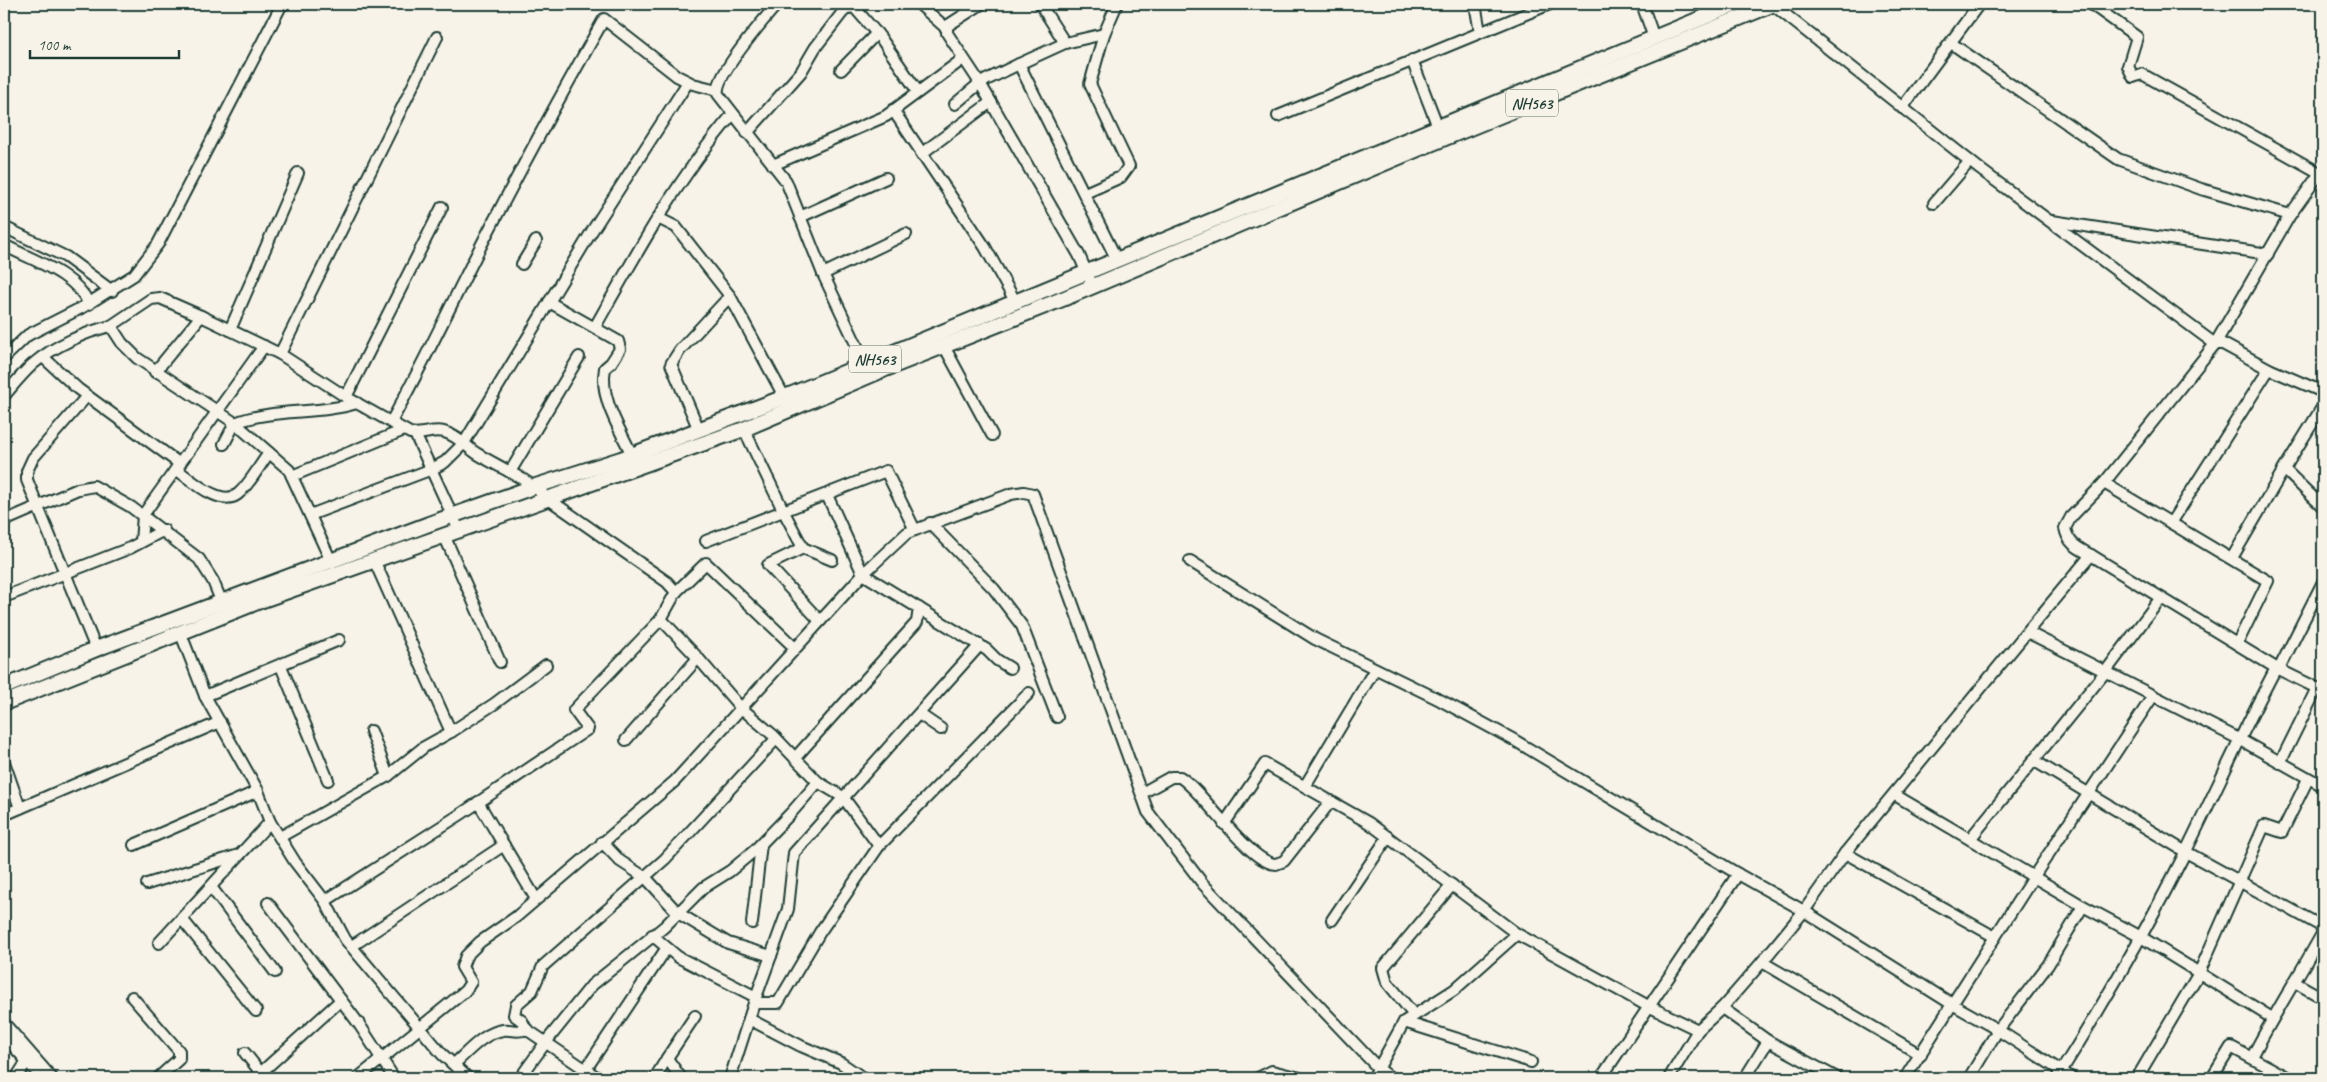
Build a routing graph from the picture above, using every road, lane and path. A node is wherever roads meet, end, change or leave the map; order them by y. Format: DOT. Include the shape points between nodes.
graph roads {
  1 [pos="282,4"];
  2 [pos="777,4"];
  3 [pos="919,4"];
  4 [pos="981,4"];
  5 [pos="1040,4"];
  6 [pos="1117,4"];
  7 [pos="1475,4"];
  8 [pos="1550,4"];
  9 [pos="1642,4"];
  10 [pos="1736,4"];
  11 [pos="1773,4"];
  12 [pos="1979,4"];
  13 [pos="2091,4"];
  14 [pos="946,28"];
  15 [pos="1480,32"];
  16 [pos="877,33"];
  17 [pos="1104,34"];
  18 [pos="437,37"];
  19 [pos="1654,38"];
  20 [pos="1065,43"];
  21 [pos="1951,43"];
  22 [pos="963,59"];
  23 [pos="1412,60"];
  24 [pos="1019,64"];
  25 [pos="841,70"];
  26 [pos="688,82"];
  27 [pos="980,83"];
  28 [pos="717,90"];
  29 [pos="918,92"];
  30 [pos="991,102"];
  31 [pos="955,104"];
  32 [pos="1902,108"];
  33 [pos="893,110"];
  34 [pos="732,115"];
  35 [pos="1278,116"];
  36 [pos="1438,127"];
  37 [pos="747,132"];
  38 [pos="921,154"];
  39 [pos="1970,160"];
  40 [pos="773,165"];
  41 [pos="298,173"];
  42 [pos="2322,174"];
  43 [pos="886,178"];
  44 [pos="1085,193"];
  45 [pos="1934,203"];
  46 [pos="442,207"];
  47 [pos="2290,215"];
  48 [pos="800,216"];
  49 [pos="658,218"];
  50 [pos="2049,221"];
  51 [pos="4,227"];
  52 [pos="906,234"];
  53 [pos="536,241"];
  54 [pos="4,245"];
  55 [pos="2268,254"];
  56 [pos="1117,260"];
  57 [pos="522,264"];
  58 [pos="1087,273"];
  59 [pos="823,274"];
  60 [pos="1093,287"];
  61 [pos="112,291"];
  62 [pos="730,296"];
  63 [pos="1015,301"];
  64 [pos="549,302"];
  65 [pos="89,304"];
  66 [pos="201,316"];
  67 [pos="111,326"];
  68 [pos="595,327"];
  69 [pos="230,330"];
  70 [pos="2215,344"];
  71 [pos="264,346"];
  72 [pos="944,346"];
  73 [pos="280,354"];
  74 [pos="43,357"];
  75 [pos="579,357"];
  76 [pos="4,358"];
  77 [pos="865,363"];
  78 [pos="2269,369"];
  79 [pos="155,372"];
  80 [pos="2323,392"];
  81 [pos="4,396"];
  82 [pos="87,396"];
  83 [pos="346,397"];
  84 [pos="357,403"];
  85 [pos="788,403"];
  86 [pos="2323,406"];
  87 [pos="217,412"];
  88 [pos="391,422"];
  89 [pos="235,423"];
  90 [pos="744,428"];
  91 [pos="404,430"];
  92 [pos="699,430"];
  93 [pos="415,434"];
  94 [pos="992,435"];
  95 [pos="464,443"];
  96 [pos="224,444"];
  97 [pos="269,453"];
  98 [pos="632,455"];
  99 [pos="178,466"];
  100 [pos="432,469"];
  101 [pos="2284,469"];
  102 [pos="510,472"];
  103 [pos="292,476"];
  104 [pos="2104,483"];
  105 [pos="536,486"];
  106 [pos="827,495"];
  107 [pos="548,498"];
  108 [pos="38,506"];
  109 [pos="2323,507"];
  110 [pos="784,512"];
  111 [pos="144,515"];
  112 [pos="310,516"];
  113 [pos="454,516"];
  114 [pos="4,520"];
  115 [pos="930,523"];
  116 [pos="2171,523"];
  117 [pos="164,530"];
  118 [pos="459,530"];
  119 [pos="915,530"];
  120 [pos="444,535"];
  121 [pos="706,540"];
  122 [pos="141,542"];
  123 [pos="803,548"];
  124 [pos="2091,555"];
  125 [pos="2232,558"];
  126 [pos="374,560"];
  127 [pos="832,560"];
  128 [pos="330,561"];
  129 [pos="1190,561"];
  130 [pos="63,573"];
  131 [pos="863,574"];
  132 [pos="2323,582"];
  133 [pos="676,592"];
  134 [pos="4,597"];
  135 [pos="2160,599"];
  136 [pos="222,603"];
  137 [pos="919,608"];
  138 [pos="661,618"];
  139 [pos="820,621"];
  140 [pos="2027,632"];
  141 [pos="180,634"];
  142 [pos="339,640"];
  143 [pos="2237,644"];
  144 [pos="980,646"];
  145 [pos="795,648"];
  146 [pos="96,649"];
  147 [pos="698,658"];
  148 [pos="500,662"];
  149 [pos="546,665"];
  150 [pos="281,666"];
  151 [pos="1010,668"];
  152 [pos="2278,668"];
  153 [pos="1376,669"];
  154 [pos="2106,671"];
  155 [pos="4,687"];
  156 [pos="2320,689"];
  157 [pos="1028,693"];
  158 [pos="205,696"];
  159 [pos="2153,696"];
  160 [pos="4,703"];
  161 [pos="740,707"];
  162 [pos="919,714"];
  163 [pos="1057,717"];
  164 [pos="220,722"];
  165 [pos="941,728"];
  166 [pos="371,731"];
  167 [pos="451,732"];
  168 [pos="776,739"];
  169 [pos="2239,739"];
  170 [pos="626,740"];
  171 [pos="795,758"];
  172 [pos="2033,760"];
  173 [pos="4,762"];
  174 [pos="2280,764"];
  175 [pos="388,776"];
  176 [pos="2308,779"];
  177 [pos="328,780"];
  178 [pos="818,782"];
  179 [pos="1305,786"];
  180 [pos="2323,786"];
  181 [pos="258,791"];
  182 [pos="1142,793"];
  183 [pos="2088,793"];
  184 [pos="1895,795"];
  185 [pos="843,797"];
  186 [pos="1331,801"];
  187 [pos="478,802"];
  188 [pos="20,808"];
  189 [pos="4,815"];
  190 [pos="270,822"];
  191 [pos="1224,824"];
  192 [pos="280,837"];
  193 [pos="1388,837"];
  194 [pos="1970,839"];
  195 [pos="602,842"];
  196 [pos="761,844"];
  197 [pos="134,845"];
  198 [pos="504,845"];
  199 [pos="879,846"];
  200 [pos="2186,852"];
  201 [pos="1846,853"];
  202 [pos="239,855"];
  203 [pos="1738,874"];
  204 [pos="2034,876"];
  205 [pos="646,878"];
  206 [pos="2240,880"];
  207 [pos="147,884"];
  208 [pos="1452,885"];
  209 [pos="211,887"];
  210 [pos="536,899"];
  211 [pos="325,901"];
  212 [pos="268,903"];
  213 [pos="2083,906"];
  214 [pos="1804,911"];
  215 [pos="678,914"];
  216 [pos="182,919"];
  217 [pos="1332,920"];
  218 [pos="752,923"];
  219 [pos="2323,927"];
  220 [pos="2323,932"];
  221 [pos="1517,934"];
  222 [pos="652,935"];
  223 [pos="1995,937"];
  224 [pos="2141,937"];
  225 [pos="159,943"];
  226 [pos="352,946"];
  227 [pos="666,949"];
  228 [pos="771,956"];
  229 [pos="1762,962"];
  230 [pos="275,972"];
  231 [pos="2199,973"];
  232 [pos="2296,983"];
  233 [pos="132,997"];
  234 [pos="2323,998"];
  235 [pos="341,1000"];
  236 [pos="755,1000"];
  237 [pos="1952,1004"];
  238 [pos="1648,1006"];
  239 [pos="1722,1008"];
  240 [pos="256,1012"];
  241 [pos="695,1016"];
  242 [pos="1414,1016"];
  243 [pos="2272,1018"];
  244 [pos="749,1019"];
  245 [pos="1404,1022"];
  246 [pos="4,1023"];
  247 [pos="421,1028"];
  248 [pos="526,1029"];
  249 [pos="1698,1030"];
  250 [pos="1998,1030"];
  251 [pos="4,1036"];
  252 [pos="1768,1041"];
  253 [pos="546,1042"];
  254 [pos="245,1054"];
  255 [pos="1921,1055"];
  256 [pos="2252,1057"];
  257 [pos="668,1058"];
  258 [pos="382,1060"];
  259 [pos="27,1061"];
  260 [pos="1531,1062"];
  261 [pos="454,1064"];
  262 [pos="583,1074"];
  263 [pos="1376,1074"];
  264 [pos="1824,1075"];
  265 [pos="2059,1075"];
  266 [pos="260,1076"];
  267 [pos="16,1078"];
  268 [pos="42,1078"];
  269 [pos="52,1078"];
  270 [pos="158,1078"];
  271 [pos="358,1078"];
  272 [pos="394,1078"];
  273 [pos="468,1078"];
  274 [pos="520,1078"];
  275 [pos="598,1078"];
  276 [pos="655,1078"];
  277 [pos="680,1078"];
  278 [pos="730,1078"];
  279 [pos="863,1078"];
  280 [pos="1258,1078"];
  281 [pos="1300,1078"];
  282 [pos="1391,1078"];
  283 [pos="1601,1078"];
  284 [pos="1669,1078"];
  285 [pos="1745,1078"];
  286 [pos="1837,1078"];
  287 [pos="1905,1078"];
  288 [pos="1969,1078"];
  289 [pos="2072,1078"];
  290 [pos="2137,1078"];
  291 [pos="2212,1078"];
  292 [pos="2289,1078"];
  1 -- 61 [label="street" via="158,244 134,275"];
  2 -- 28 [label="street" via="741,48"];
  3 -- 14 [label="street"];
  4 -- 14 [label="street" via="959,16"];
  5 -- 20 [label="street"];
  6 -- 17 [label="street"];
  7 -- 15 [label="street"];
  8 -- 15 [label="street"];
  9 -- 19 [label="street"];
  10 -- 19 [label="highway, NH563"];
  11 -- 32 [label="street"];
  11 -- 60 [label="highway, NH563" via="1418,149"];
  12 -- 21 [label="street"];
  13 -- 42 [label="street" via="2137,37 2128,66 2133,76 2142,74"];
  14 -- 22 [label="street"];
  15 -- 23 [label="street"];
  16 -- 25 [label="street"];
  16 -- 29 [label="street"];
  16 -- 37 [label="street" via="854,7 848,8 815,48 801,72"];
  17 -- 20 [label="street"];
  17 -- 44 [label="street" via="1090,84 1129,166 1121,176"];
  18 -- 73 [label="street"];
  19 -- 36 [label="highway, NH563"];
  20 -- 24 [label="street"];
  21 -- 32 [label="street"];
  21 -- 47 [label="street" via="2118,159 2201,189"];
  22 -- 27 [label="street"];
  22 -- 29 [label="street"];
  23 -- 35 [label="street"];
  23 -- 36 [label="street"];
  24 -- 27 [label="street"];
  24 -- 44 [label="street"];
  26 -- 28 [label="street"];
  26 -- 64 [label="street"];
  26 -- 88 [label="street" via="604,20 554,107 460,287 426,360"];
  27 -- 30 [label="street"];
  27 -- 31 [label="street"];
  28 -- 34 [label="street"];
  29 -- 33 [label="street"];
  30 -- 38 [label="street"];
  30 -- 58 [label="street"];
  32 -- 39 [label="street"];
  33 -- 38 [label="street"];
  33 -- 40 [label="street" via="861,128"];
  34 -- 37 [label="street"];
  34 -- 49 [label="street" via="700,155"];
  36 -- 56 [label="highway, NH563"];
  37 -- 40 [label="street"];
  38 -- 63 [label="street" via="985,247"];
  39 -- 45 [label="street"];
  39 -- 50 [label="street"];
  40 -- 48 [label="street" via="786,181"];
  41 -- 69 [label="street"];
  42 -- 47 [label="street"];
  43 -- 48 [label="street"];
  44 -- 56 [label="street"];
  46 -- 83 [label="street"];
  47 -- 55 [label="street"];
  48 -- 59 [label="street"];
  49 -- 62 [label="street" via="676,227"];
  49 -- 68 [label="street"];
  50 -- 55 [label="street"];
  50 -- 70 [label="street"];
  51 -- 61 [label="street" via="66,257"];
  52 -- 59 [label="street"];
  53 -- 57 [label="street"];
  54 -- 65 [label="street" via="59,273 84,294"];
  55 -- 70 [label="street"];
  56 -- 58 [label="highway, NH563"];
  58 -- 60 [label="street"];
  58 -- 63 [label="highway, NH563"];
  59 -- 77 [label="street"];
  60 -- 72 [label="highway, NH563"];
  61 -- 65 [label="street"];
  62 -- 85 [label="street"];
  62 -- 92 [label="street" via="680,350 672,364"];
  63 -- 77 [label="highway, NH563"];
  64 -- 68 [label="street"];
  64 -- 95 [label="street"];
  65 -- 76 [label="street" via="28,335"];
  66 -- 67 [label="street" via="160,298 151,299"];
  66 -- 69 [label="street"];
  66 -- 79 [label="street"];
  67 -- 74 [label="street" via="96,330"];
  67 -- 79 [label="street" via="122,343"];
  68 -- 98 [label="street" via="612,336 620,345 611,364 605,368 602,381"];
  69 -- 71 [label="street"];
  70 -- 78 [label="street" via="2223,344"];
  70 -- 104 [label="street"];
  71 -- 73 [label="street"];
  71 -- 87 [label="street"];
  72 -- 85 [label="highway, NH563"];
  72 -- 94 [label="street"];
  73 -- 83 [label="street"];
  74 -- 81 [label="street"];
  74 -- 82 [label="street"];
  75 -- 102 [label="street"];
  77 -- 85 [label="highway, NH563"];
  78 -- 80 [label="street"];
  78 -- 116 [label="street"];
  79 -- 87 [label="street"];
  82 -- 99 [label="street"];
  82 -- 108 [label="street" via="28,466 27,480"];
  83 -- 84 [label="street"];
  84 -- 88 [label="street"];
  84 -- 89 [label="street" via="337,409 249,417"];
  85 -- 90 [label="highway, NH563"];
  85 -- 92 [label="highway, NH563"];
  86 -- 101 [label="street"];
  87 -- 89 [label="street"];
  87 -- 99 [label="street"];
  88 -- 91 [label="street"];
  89 -- 96 [label="street"];
  89 -- 97 [label="street"];
  90 -- 107 [label="highway, NH563"];
  90 -- 110 [label="street"];
  91 -- 93 [label="street"];
  91 -- 103 [label="street"];
  92 -- 98 [label="highway, NH563"];
  93 -- 95 [label="street" via="445,432"];
  93 -- 100 [label="street"];
  95 -- 100 [label="street" via="445,462"];
  95 -- 102 [label="street"];
  97 -- 99 [label="street" via="238,494 230,498 210,493"];
  97 -- 103 [label="street"];
  98 -- 105 [label="highway, NH563"];
  99 -- 111 [label="street"];
  100 -- 112 [label="street"];
  100 -- 113 [label="street"];
  101 -- 109 [label="street"];
  101 -- 125 [label="street"];
  102 -- 105 [label="street"];
  103 -- 112 [label="street"];
  104 -- 116 [label="street"];
  104 -- 124 [label="street" via="2071,517 2065,528 2073,546"];
  105 -- 107 [label="street"];
  105 -- 113 [label="highway, NH563"];
  106 -- 110 [label="street"];
  106 -- 119 [label="street" via="886,471"];
  106 -- 131 [label="street"];
  107 -- 118 [label="highway, NH563"];
  107 -- 133 [label="street"];
  108 -- 111 [label="street" via="88,486 100,489"];
  108 -- 114 [label="street"];
  108 -- 130 [label="street"];
  110 -- 121 [label="street"];
  110 -- 123 [label="street"];
  111 -- 117 [label="street"];
  111 -- 122 [label="street"];
  112 -- 128 [label="street"];
  113 -- 118 [label="street"];
  113 -- 128 [label="highway, NH563"];
  115 -- 119 [label="street"];
  115 -- 163 [label="street" via="994,589 1022,626"];
  115 -- 182 [label="street" via="1011,494 1033,494"];
  116 -- 125 [label="street"];
  117 -- 122 [label="street"];
  117 -- 136 [label="street" via="199,559"];
  118 -- 120 [label="highway, NH563"];
  119 -- 131 [label="street" via="907,533"];
  120 -- 126 [label="highway, NH563"];
  120 -- 148 [label="street"];
  122 -- 130 [label="street"];
  123 -- 127 [label="street"];
  123 -- 139 [label="street" via="768,565"];
  124 -- 135 [label="street"];
  124 -- 140 [label="street"];
  125 -- 143 [label="street" via="2268,581"];
  126 -- 141 [label="highway, NH563"];
  126 -- 167 [label="street"];
  128 -- 136 [label="highway, NH563"];
  129 -- 153 [label="street" via="1315,640"];
  130 -- 134 [label="street"];
  130 -- 146 [label="street"];
  131 -- 137 [label="street"];
  131 -- 139 [label="street"];
  132 -- 152 [label="street"];
  133 -- 138 [label="street"];
  133 -- 145 [label="street" via="706,563"];
  135 -- 143 [label="street"];
  135 -- 154 [label="street"];
  136 -- 146 [label="highway, NH563"];
  137 -- 144 [label="street"];
  137 -- 171 [label="street" via="916,622"];
  138 -- 147 [label="street"];
  138 -- 187 [label="street" via="574,710 588,729"];
  139 -- 145 [label="street"];
  140 -- 154 [label="street"];
  140 -- 184 [label="street"];
  141 -- 158 [label="street"];
  141 -- 160 [label="highway, NH563"];
  142 -- 150 [label="street"];
  143 -- 152 [label="street"];
  144 -- 151 [label="street"];
  144 -- 162 [label="street"];
  145 -- 161 [label="street"];
  146 -- 155 [label="highway, NH563"];
  147 -- 161 [label="street"];
  147 -- 170 [label="street"];
  149 -- 167 [label="street"];
  150 -- 158 [label="street"];
  150 -- 177 [label="street"];
  152 -- 156 [label="street"];
  152 -- 169 [label="street"];
  153 -- 179 [label="street"];
  153 -- 203 [label="street" via="1514,740"];
  154 -- 159 [label="street"];
  154 -- 172 [label="street"];
  156 -- 174 [label="street"];
  157 -- 199 [label="street"];
  158 -- 164 [label="street"];
  159 -- 169 [label="street"];
  159 -- 183 [label="street"];
  161 -- 168 [label="street"];
  161 -- 195 [label="street" via="675,781"];
  162 -- 165 [label="street"];
  162 -- 185 [label="street"];
  164 -- 181 [label="street"];
  164 -- 188 [label="street"];
  166 -- 175 [label="street"];
  167 -- 175 [label="street" via="424,747"];
  168 -- 171 [label="street"];
  168 -- 205 [label="street"];
  169 -- 174 [label="street"];
  169 -- 200 [label="street"];
  171 -- 178 [label="street"];
  172 -- 183 [label="street"];
  172 -- 194 [label="street"];
  173 -- 188 [label="street"];
  174 -- 176 [label="street"];
  175 -- 192 [label="street"];
  176 -- 180 [label="street"];
  176 -- 206 [label="street" via="2282,832 2264,826"];
  178 -- 185 [label="street"];
  178 -- 196 [label="street"];
  179 -- 186 [label="street"];
  179 -- 191 [label="street" via="1265,764"];
  181 -- 190 [label="street"];
  181 -- 197 [label="street"];
  182 -- 191 [label="street" via="1171,777 1180,777"];
  182 -- 263 [label="street" via="1148,812 1203,884"];
  183 -- 200 [label="street"];
  183 -- 204 [label="street"];
  184 -- 194 [label="street"];
  184 -- 201 [label="street"];
  185 -- 199 [label="street"];
  185 -- 228 [label="street" via="794,853 788,909"];
  186 -- 191 [label="street" via="1284,861 1276,864 1264,860"];
  186 -- 193 [label="street"];
  187 -- 198 [label="street"];
  187 -- 211 [label="street"];
  188 -- 189 [label="street"];
  190 -- 192 [label="street"];
  190 -- 202 [label="street"];
  192 -- 211 [label="street"];
  193 -- 208 [label="street"];
  193 -- 217 [label="street"];
  194 -- 204 [label="street"];
  195 -- 205 [label="street" via="620,861"];
  195 -- 210 [label="street"];
  196 -- 215 [label="street" via="704,888"];
  196 -- 218 [label="street"];
  198 -- 210 [label="street"];
  198 -- 226 [label="street"];
  199 -- 236 [label="street" via="820,932 778,1003"];
  200 -- 206 [label="street"];
  200 -- 224 [label="street"];
  201 -- 214 [label="street"];
  201 -- 223 [label="street"];
  202 -- 207 [label="street"];
  202 -- 209 [label="street"];
  203 -- 214 [label="street"];
  203 -- 238 [label="street"];
  204 -- 213 [label="street"];
  204 -- 223 [label="street"];
  205 -- 215 [label="street"];
  205 -- 248 [label="street" via="543,966 532,991 516,1006 514,1015"];
  206 -- 219 [label="street"];
  206 -- 231 [label="street"];
  208 -- 221 [label="street"];
  208 -- 242 [label="street" via="1383,968 1387,982"];
  209 -- 216 [label="street"];
  209 -- 230 [label="street"];
  210 -- 247 [label="street" via="466,956 462,967 471,982 465,991"];
  211 -- 226 [label="street"];
  212 -- 235 [label="street"];
  213 -- 224 [label="street"];
  213 -- 250 [label="street" via="2048,965"];
  214 -- 229 [label="street"];
  214 -- 237 [label="street"];
  215 -- 222 [label="street"];
  215 -- 228 [label="street" via="728,943"];
  216 -- 225 [label="street"];
  216 -- 240 [label="street"];
  220 -- 232 [label="street"];
  221 -- 238 [label="street"];
  221 -- 242 [label="street" via="1454,990"];
  222 -- 227 [label="street"];
  222 -- 253 [label="street" via="592,986"];
  223 -- 237 [label="street"];
  224 -- 231 [label="street"];
  224 -- 265 [label="street"];
  226 -- 247 [label="street"];
  227 -- 236 [label="street"];
  227 -- 262 [label="street"];
  228 -- 236 [label="street"];
  229 -- 239 [label="street"];
  229 -- 255 [label="street"];
  231 -- 243 [label="street"];
  231 -- 290 [label="street"];
  232 -- 234 [label="street"];
  232 -- 243 [label="street"];
  233 -- 270 [label="street" via="178,1052 179,1059"];
  235 -- 258 [label="street"];
  235 -- 266 [label="street"];
  236 -- 244 [label="street"];
  237 -- 250 [label="street"];
  237 -- 255 [label="street"];
  238 -- 249 [label="street"];
  238 -- 283 [label="street"];
  239 -- 249 [label="street"];
  239 -- 252 [label="street"];
  241 -- 257 [label="street"];
  242 -- 245 [label="street"];
  243 -- 256 [label="street"];
  244 -- 278 [label="street"];
  244 -- 279 [label="street" via="841,1063"];
  245 -- 260 [label="street"];
  245 -- 263 [label="street"];
  246 -- 269 [label="street"];
  247 -- 258 [label="street"];
  247 -- 261 [label="street"];
  248 -- 253 [label="street"];
  248 -- 261 [label="street" via="487,1035"];
  249 -- 284 [label="street"];
  250 -- 265 [label="street"];
  250 -- 288 [label="street"];
  251 -- 259 [label="street"];
  252 -- 264 [label="street"];
  252 -- 285 [label="street"];
  253 -- 262 [label="street"];
  253 -- 274 [label="street"];
  254 -- 266 [label="street"];
  255 -- 287 [label="street"];
  256 -- 291 [label="street" via="2231,1047"];
  256 -- 292 [label="street"];
  257 -- 276 [label="street"];
  257 -- 277 [label="street"];
  258 -- 271 [label="street"];
  258 -- 272 [label="street"];
  259 -- 267 [label="street"];
  259 -- 268 [label="street"];
  261 -- 273 [label="street"];
  262 -- 275 [label="street"];
  263 -- 282 [label="street"];
  264 -- 286 [label="street"];
  265 -- 289 [label="street"];
  280 -- 281 [label="street" via="1272,1071"];
}
